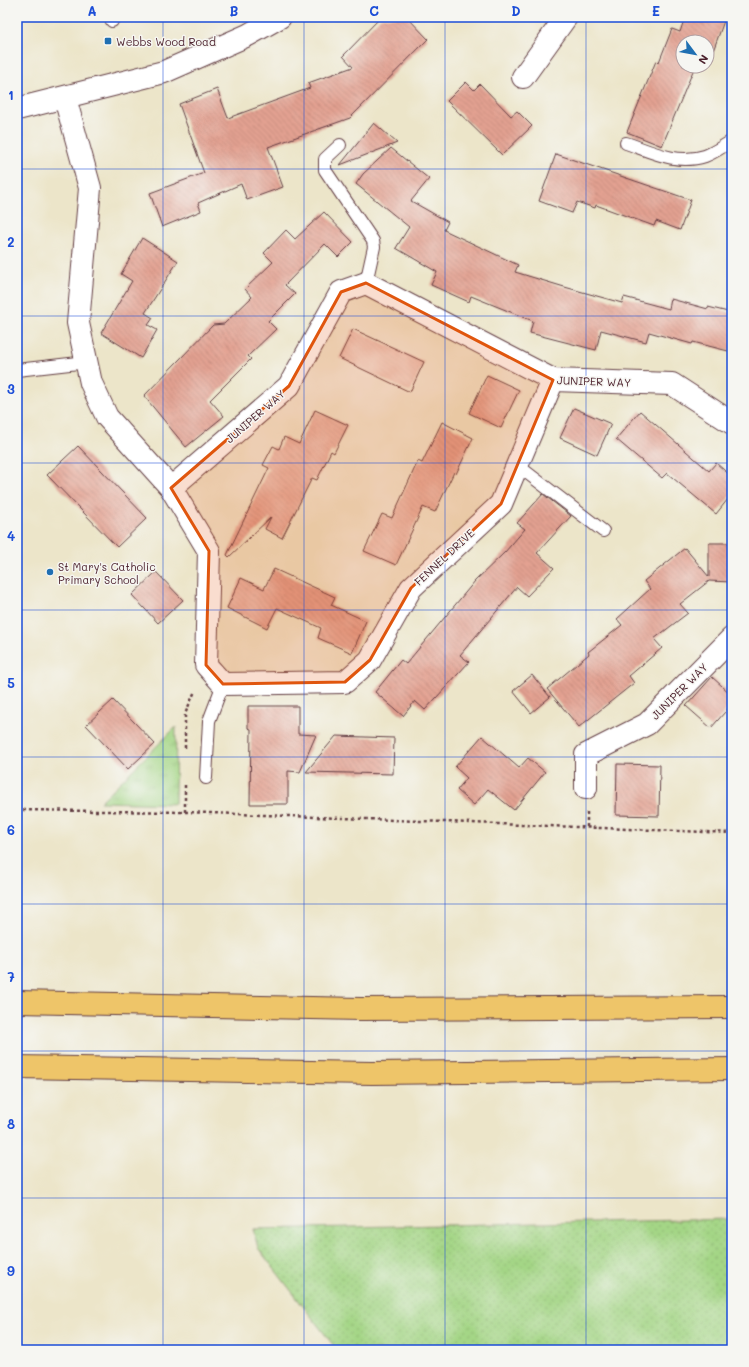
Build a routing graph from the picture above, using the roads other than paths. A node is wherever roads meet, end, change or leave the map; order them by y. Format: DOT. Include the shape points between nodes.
graph roads {
  1 [pos="280,17"];
  2 [pos="566,17"];
  3 [pos="523,77"];
  4 [pos="65,98"];
  5 [pos="17,109"];
  6 [pos="732,141"];
  7 [pos="626,143"];
  8 [pos="340,144"];
  9 [pos="366,283"];
  10 [pos="87,362"];
  11 [pos="17,370"];
  12 [pos="553,380"];
  13 [pos="732,423"];
  14 [pos="517,465"];
  15 [pos="171,488"];
  16 [pos="603,531"];
  17 [pos="732,638"];
  18 [pos="223,684"];
  19 [pos="206,778"];
  20 [pos="586,788"];
  21 [pos="17,1002"];
  22 [pos="732,1007"];
  23 [pos="17,1067"];
  24 [pos="732,1069"];
  1 -- 4 [label="street" via="248,35 164,72"];
  2 -- 3 [label="street"];
  4 -- 5 [label="street"];
  4 -- 10 [label="street" via="90,188 78,323"];
  6 -- 7 [label="lane" via="706,156 688,160 667,158"];
  8 -- 9 [label="lane" via="325,159 325,170 373,240 374,247"];
  9 -- 12 [label="street, JUNIPER WAY"];
  9 -- 15 [label="street, JUNIPER WAY" via="341,292 290,386"];
  10 -- 11 [label="lane"];
  10 -- 15 [label="street" via="92,383 107,417"];
  12 -- 13 [label="street, JUNIPER WAY" via="672,384"];
  12 -- 14 [label="street, FENNEL DRIVE"];
  14 -- 16 [label="lane"];
  14 -- 18 [label="street, FENNEL DRIVE" via="501,504 411,588 370,660 345,682"];
  15 -- 18 [label="street" via="209,550 206,665"];
  17 -- 20 [label="street, JUNIPER WAY" via="647,724 586,755"];
  18 -- 19 [label="lane" via="209,721"];
  21 -- 22 [label="highway" via="361,1009"];
  23 -- 24 [label="highway" via="372,1073"];
}
